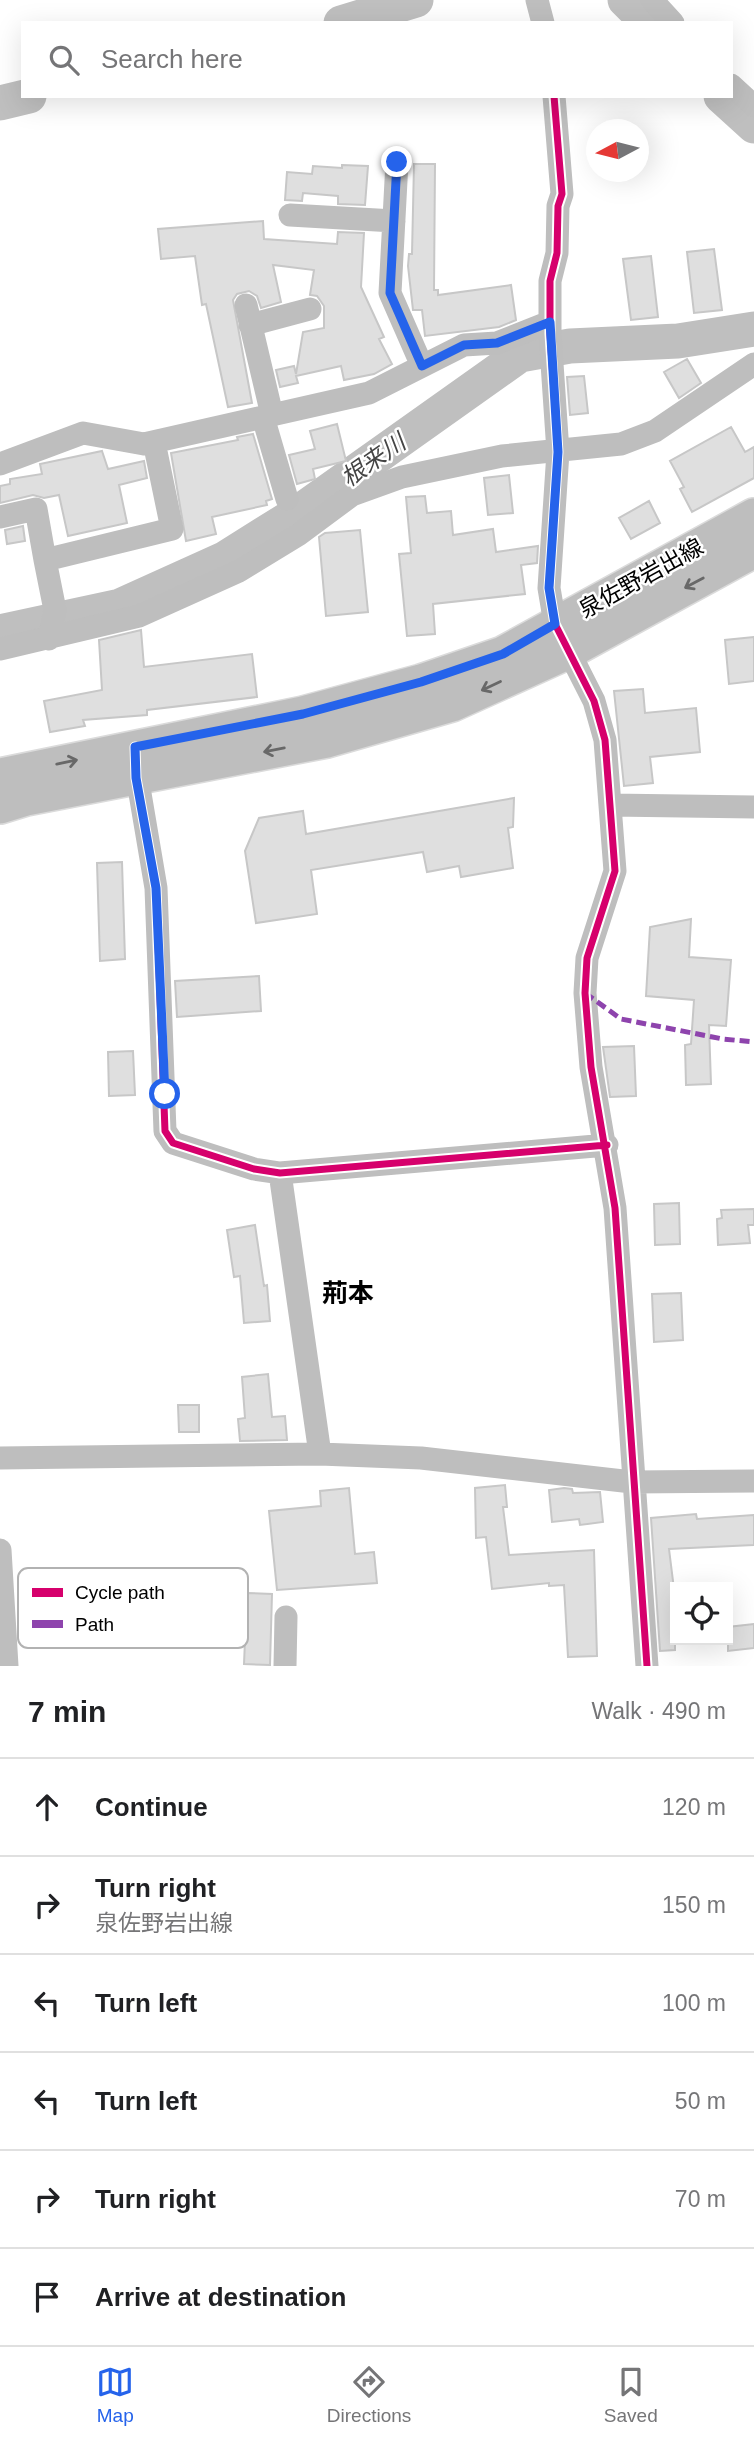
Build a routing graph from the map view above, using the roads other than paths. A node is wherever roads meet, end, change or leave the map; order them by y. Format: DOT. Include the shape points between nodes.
graph roads {
  1 [pos="537,0"];
  2 [pos="652,0"];
  3 [pos="542,21"];
  4 [pos="671,21"];
  5 [pos="733,87"];
  6 [pos="554,98"];
  7 [pos="754,106"];
  8 [pos="397,162"];
  9 [pos="290,215"];
  10 [pos="394,221"];
  11 [pos="310,309"];
  12 [pos="550,328"];
  13 [pos="754,364"];
  14 [pos="422,366"];
  15 [pos="268,416"];
  16 [pos="154,442"];
  17 [pos="558,452"];
  18 [pos="0,464"];
  19 [pos="287,499"];
  20 [pos="754,516"];
  21 [pos="0,517"];
  22 [pos="754,550"];
  23 [pos="45,559"];
  24 [pos="562,638"];
  25 [pos="49,639"];
  26 [pos="0,649"];
  27 [pos="135,763"];
  28 [pos="0,776"];
  29 [pos="611,805"];
  30 [pos="0,806"];
  31 [pos="754,807"];
  32 [pos="607,1145"];
  33 [pos="280,1173"];
  34 [pos="320,1454"];
  35 [pos="0,1458"];
  36 [pos="754,1481"];
  37 [pos="632,1482"];
  38 [pos="0,1550"];
  39 [pos="286,1617"];
  40 [pos="7,1666"];
  41 [pos="285,1666"];
  42 [pos="647,1666"];
  1 -- 3 [label="street"];
  2 -- 4 [label="street"];
  5 -- 7 [label="street"];
  6 -- 12 [label="street" via="562,194"];
  8 -- 10 [label="street"];
  9 -- 10 [label="street"];
  10 -- 14 [label="street" via="390,293"];
  11 -- 15 [label="street" via="248,315"];
  12 -- 14 [label="street" via="497,343 464,345"];
  12 -- 17 [label="street"];
  13 -- 17 [label="street" via="655,431 621,444"];
  14 -- 15 [label="street" via="369,393"];
  15 -- 16 [label="street"];
  15 -- 19 [label="street"];
  16 -- 18 [label="street" via="83,433"];
  16 -- 23 [label="street" via="172,530"];
  17 -- 24 [label="street" via="549,588"];
  17 -- 25 [label="street" via="502,456 402,477 352,495 239,571 139,616"];
  20 -- 24 [label="main road, 泉佐野岩出線"];
  21 -- 23 [label="street" via="36,509"];
  22 -- 24 [label="main road, 泉佐野岩出線, one-way"];
  23 -- 25 [label="street" via="55,610"];
  24 -- 27 [label="main road, 泉佐野岩出線"];
  24 -- 29 [label="street" via="594,701 605,740"];
  25 -- 26 [label="street"];
  28 -- 27 [label="main road, 泉佐野岩出線, one-way"];
  27 -- 30 [label="main road, 泉佐野岩出線"];
  27 -- 33 [label="street" via="156,888 165,1131 173,1143"];
  29 -- 31 [label="street"];
  29 -- 32 [label="street" via="615,871 587,958 585,993 591,1067"];
  32 -- 33 [label="street"];
  32 -- 37 [label="street"];
  33 -- 34 [label="street"];
  34 -- 35 [label="street"];
  34 -- 37 [label="street" via="421,1458"];
  36 -- 37 [label="street"];
  37 -- 42 [label="street"];
  38 -- 40 [label="street"];
  39 -- 41 [label="street"];
}
